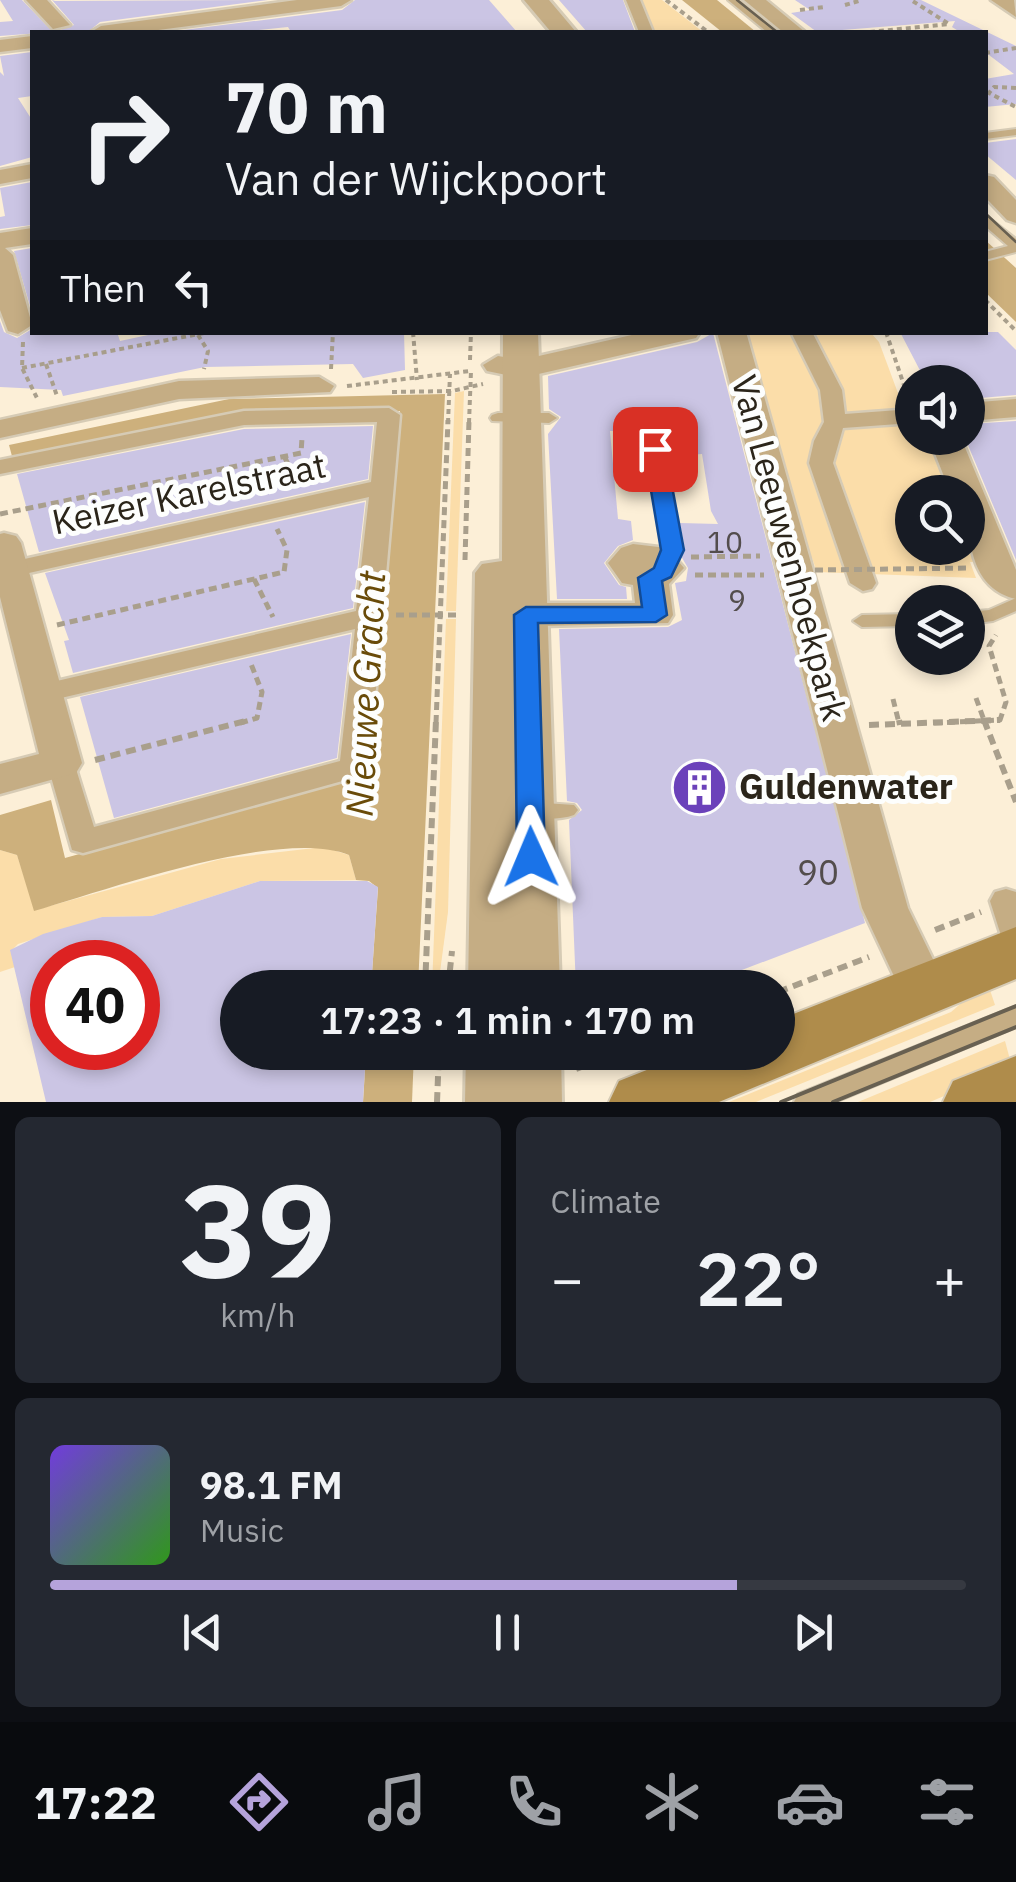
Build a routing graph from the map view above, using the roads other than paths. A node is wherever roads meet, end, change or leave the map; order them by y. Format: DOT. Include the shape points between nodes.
graph roads {
  1 [pos="36,0"];
  2 [pos="341,0"];
  3 [pos="634,0"];
  4 [pos="733,0"];
  5 [pos="754,0"];
  6 [pos="1001,0"];
  7 [pos="531,1"];
  8 [pos="1016,10"];
  9 [pos="60,26"];
  10 [pos="116,30"];
  11 [pos="547,30"];
  12 [pos="562,30"];
  13 [pos="573,30"];
  14 [pos="645,30"];
  15 [pos="770,30"];
  16 [pos="792,30"];
  17 [pos="30,42"];
  18 [pos="0,46"];
  19 [pos="1016,132"];
  20 [pos="988,136"];
  21 [pos="30,171"];
  22 [pos="0,177"];
  23 [pos="988,185"];
  24 [pos="1016,214"];
  25 [pos="988,222"];
  26 [pos="30,236"];
  27 [pos="1,241"];
  28 [pos="1016,247"];
  29 [pos="992,254"];
  30 [pos="17,325"];
  31 [pos="673,335"];
  32 [pos="733,335"];
  33 [pos="803,335"];
  34 [pos="504,374"];
  35 [pos="330,386"];
  36 [pos="1016,408"];
  37 [pos="985,411"];
  38 [pos="895,415"];
  39 [pos="835,422"];
  40 [pos="0,429"];
  41 [pos="655,449"];
  42 [pos="0,467"];
  43 [pos="382,487"];
  44 [pos="3,539"];
  45 [pos="985,540"];
  46 [pos="667,568"];
  47 [pos="863,584"];
  48 [pos="1016,588"];
  49 [pos="1016,604"];
  50 [pos="496,615"];
  51 [pos="374,616"];
  52 [pos="985,616"];
  53 [pos="895,621"];
  54 [pos="862,622"];
  55 [pos="44,692"];
  56 [pos="62,766"];
  57 [pos="0,779"];
  58 [pos="531,806"];
  59 [pos="1011,927"];
  60 [pos="1016,936"];
  61 [pos="912,968"];
  62 [pos="499,970"];
  63 [pos="531,970"];
  64 [pos="1016,1016"];
  65 [pos="795,1039"];
  66 [pos="496,1070"];
  67 [pos="531,1070"];
  68 [pos="725,1070"];
  69 [pos="1016,1086"];
  70 [pos="496,1102"];
  71 [pos="531,1102"];
  72 [pos="644,1102"];
  73 [pos="807,1102"];
  74 [pos="977,1102"];
  1 -- 9 [label="street"];
  2 -- 10 [label="street"];
  3 -- 14 [label="street"];
  4 -- 15 [label="lane"];
  5 -- 16 [label="street"];
  6 -- 8 [label="street"];
  7 -- 11 [label="street"];
  7 -- 12 [label="street"];
  7 -- 13 [label="lane"];
  17 -- 18 [label="street"];
  19 -- 20 [label="lane"];
  21 -- 22 [label="street"];
  23 -- 24 [label="street"];
  25 -- 28 [label="lane"];
  26 -- 27 [label="street"];
  27 -- 30 [label="street"];
  28 -- 29 [label="lane"];
  31 -- 34 [label="street"];
  32 -- 61 [label="street, Van Leeuwenhoekpark" via="806,572 836,725 886,908"];
  33 -- 39 [label="street, Van Leeuwenhoekpark" via="831,390"];
  34 -- 50 [label="street"];
  35 -- 40 [label="street" via="200,388"];
  36 -- 37 [label="street"];
  38 -- 39 [label="street"];
  39 -- 47 [label="street, Van Leeuwenhoekpark" via="821,464"];
  41 -- 46 [label="lane" via="672,550"];
  42 -- 43 [label="street" via="244,418 389,415"];
  43 -- 44 [label="street, Keizer Karelstraat" via="269,512"];
  43 -- 51 [label="street"];
  44 -- 55 [label="street"];
  45 -- 48 [label="street" via="998,573"];
  46 -- 50 [label="street" via="656,615"];
  49 -- 52 [label="lane"];
  50 -- 58 [label="street"];
  51 -- 55 [label="street"];
  51 -- 56 [label="street" via="354,768 83,842"];
  53 -- 54 [label="lane"];
  55 -- 56 [label="street"];
  56 -- 57 [label="street"];
  58 -- 62 [label="street"];
  58 -- 63 [label="street"];
  59 -- 60 [label="street"];
  59 -- 61 [label="main road"];
  61 -- 65 [label="main road"];
  64 -- 73 [label="lane"];
  66 -- 70 [label="street"];
  67 -- 71 [label="street"];
  68 -- 72 [label="main road"];
  69 -- 74 [label="main road"];
}
